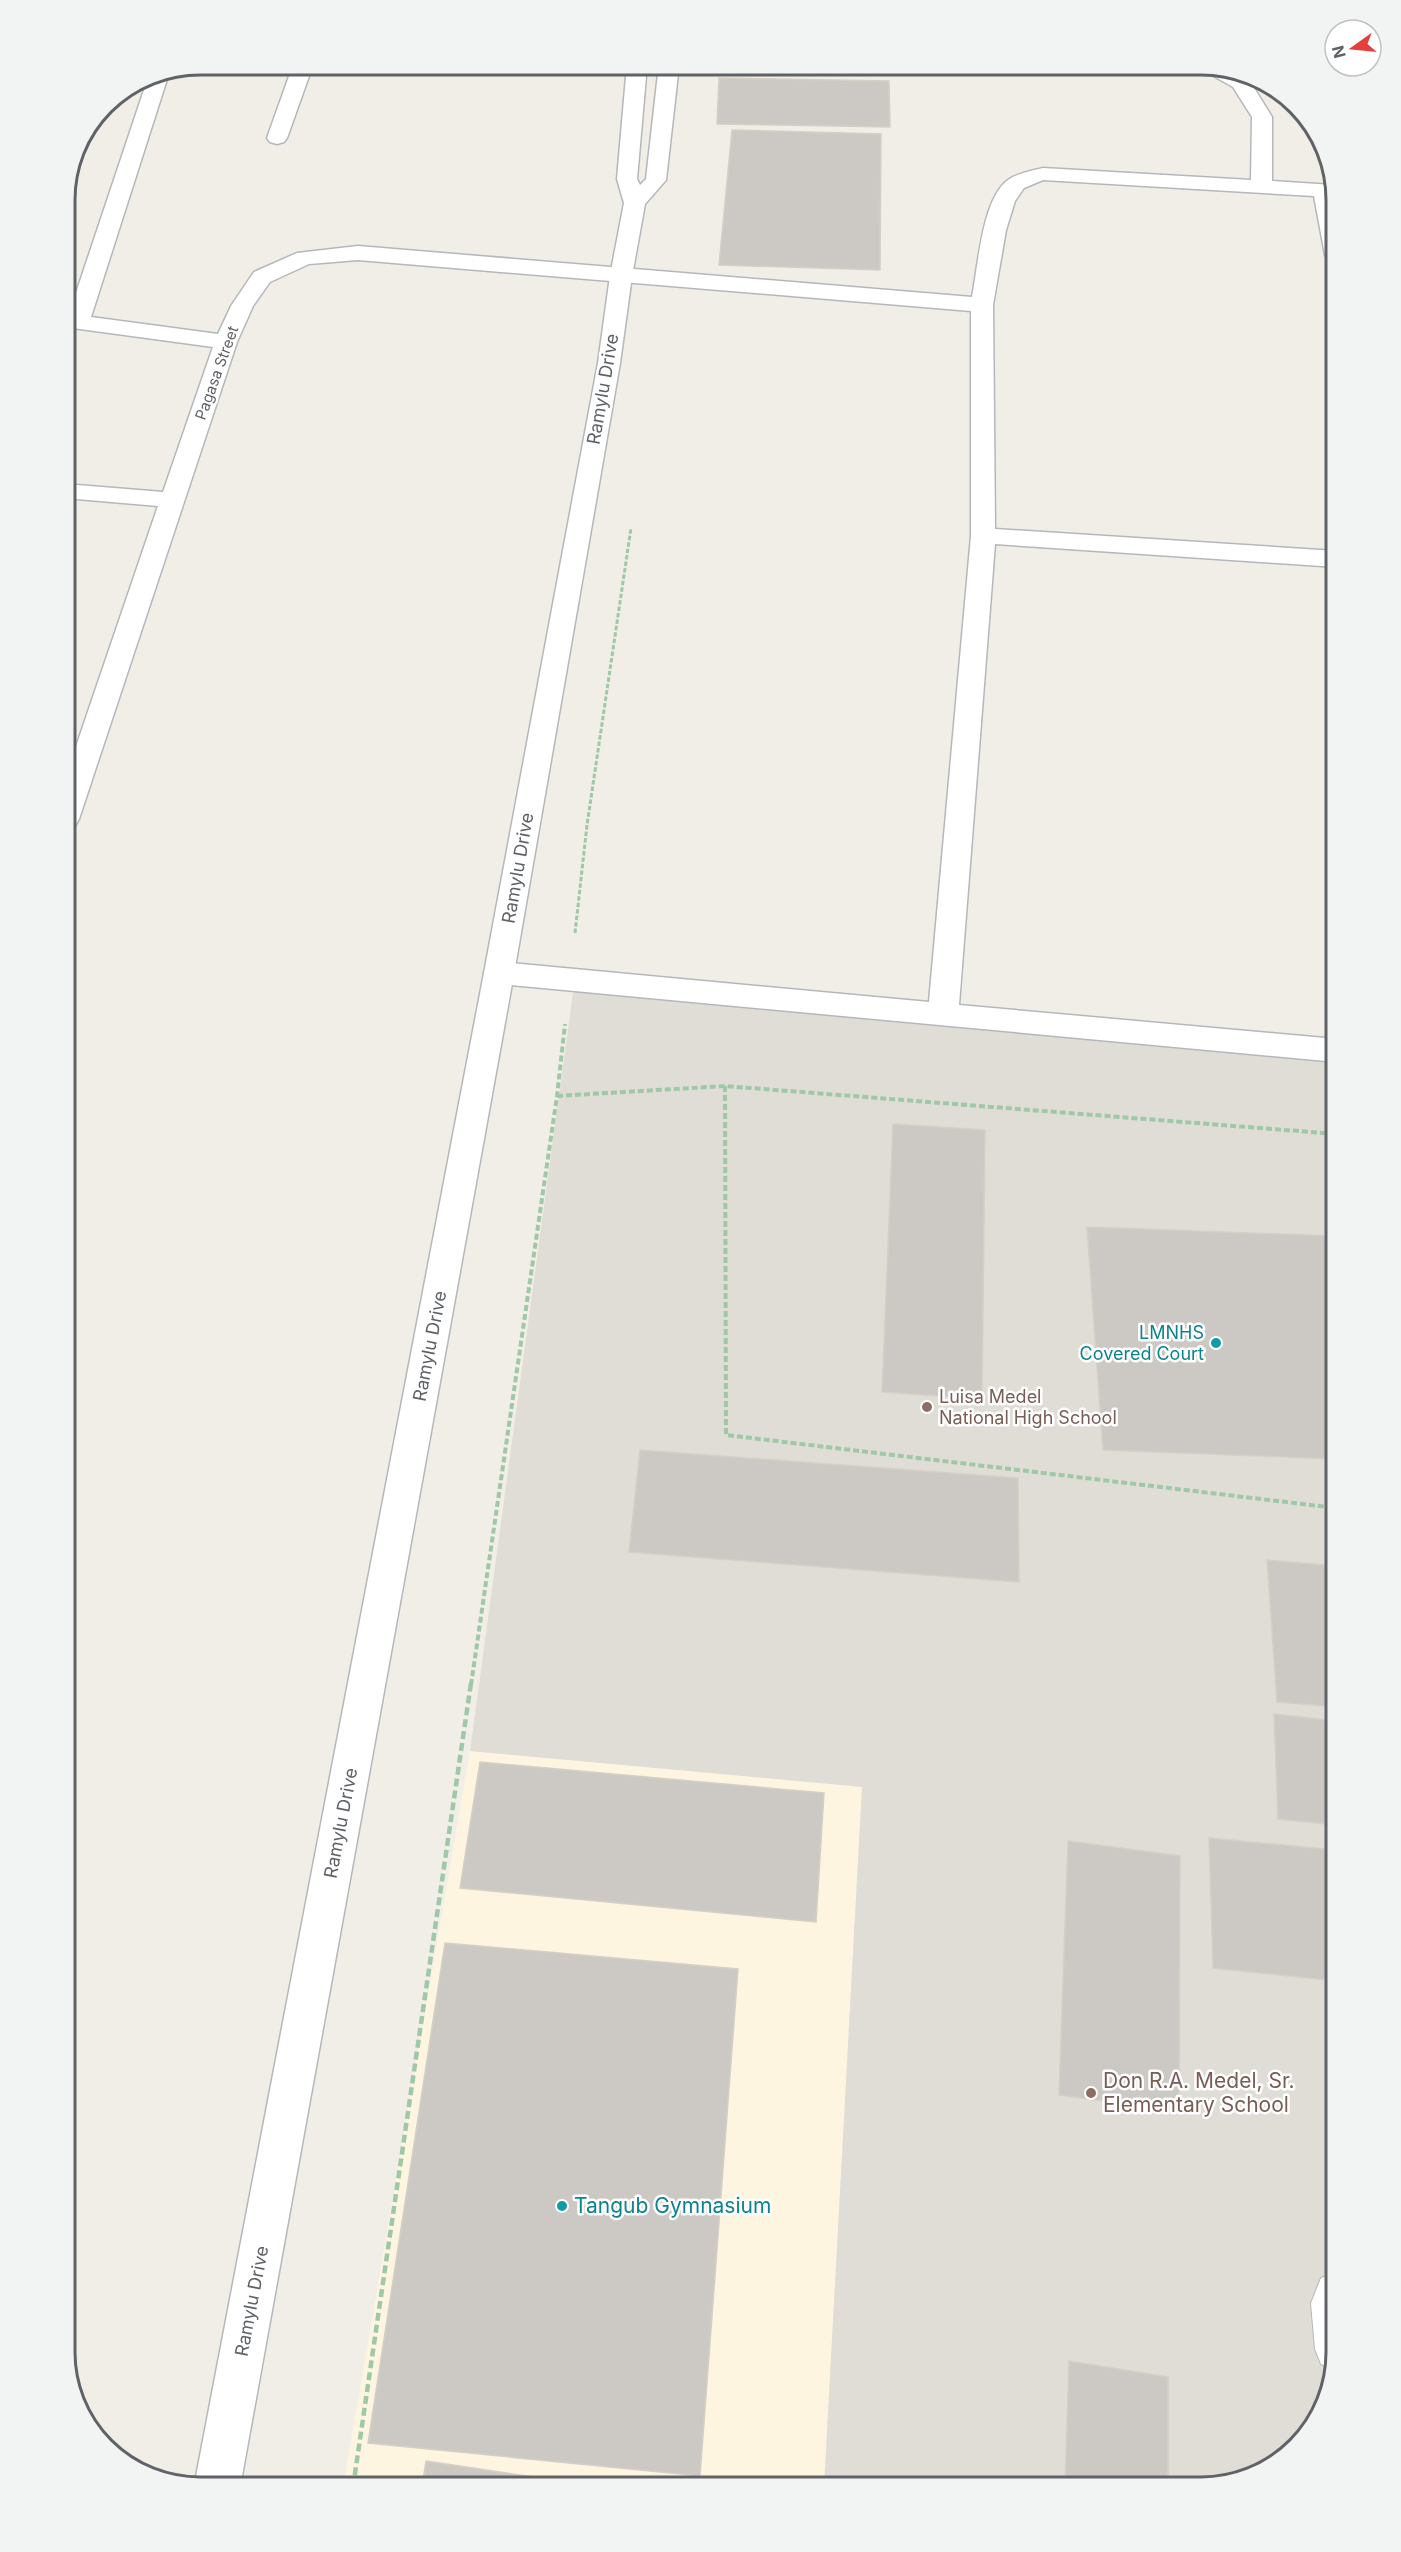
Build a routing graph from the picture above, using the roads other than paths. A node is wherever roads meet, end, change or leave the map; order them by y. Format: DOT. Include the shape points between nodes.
graph roads {
  1 [pos="299,75"];
  2 [pos="636,75"];
  3 [pos="668,75"];
  4 [pos="1237,81"];
  5 [pos="155,84"];
  6 [pos="277,138"];
  7 [pos="1261,186"];
  8 [pos="1325,191"];
  9 [pos="635,203"];
  10 [pos="621,276"];
  11 [pos="982,305"];
  12 [pos="75,310"];
  13 [pos="75,322"];
  14 [pos="226,342"];
  15 [pos="75,492"];
  16 [pos="173,500"];
  17 [pos="983,536"];
  18 [pos="1326,559"];
  19 [pos="76,753"];
  20 [pos="499,973"];
  21 [pos="943,1016"];
  22 [pos="1326,1050"];
  23 [pos="219,2477"];
  1 -- 6 [label="street"];
  2 -- 9 [label="street, Ramylu Drive" via="627,179"];
  3 -- 9 [label="street" via="656,180"];
  4 -- 7 [label="street" via="1262,117"];
  5 -- 12 [label="street"];
  7 -- 8 [label="street"];
  7 -- 11 [label="street" via="1043,174 1021,181 1010,189 995,230"];
  9 -- 10 [label="street, Ramylu Drive"];
  10 -- 11 [label="street, Pagasa Street"];
  10 -- 14 [label="street, Pagasa Street" via="358,253 305,258 262,276 242,306"];
  10 -- 20 [label="street, Ramylu Drive" via="609,363"];
  11 -- 17 [label="street"];
  13 -- 14 [label="street"];
  14 -- 16 [label="street, Pagasa Street"];
  15 -- 16 [label="street"];
  16 -- 19 [label="street, Pagasa Street"];
  17 -- 18 [label="street"];
  17 -- 21 [label="street"];
  20 -- 21 [label="street"];
  20 -- 23 [label="street, Ramylu Drive"];
  21 -- 22 [label="street"];
}
